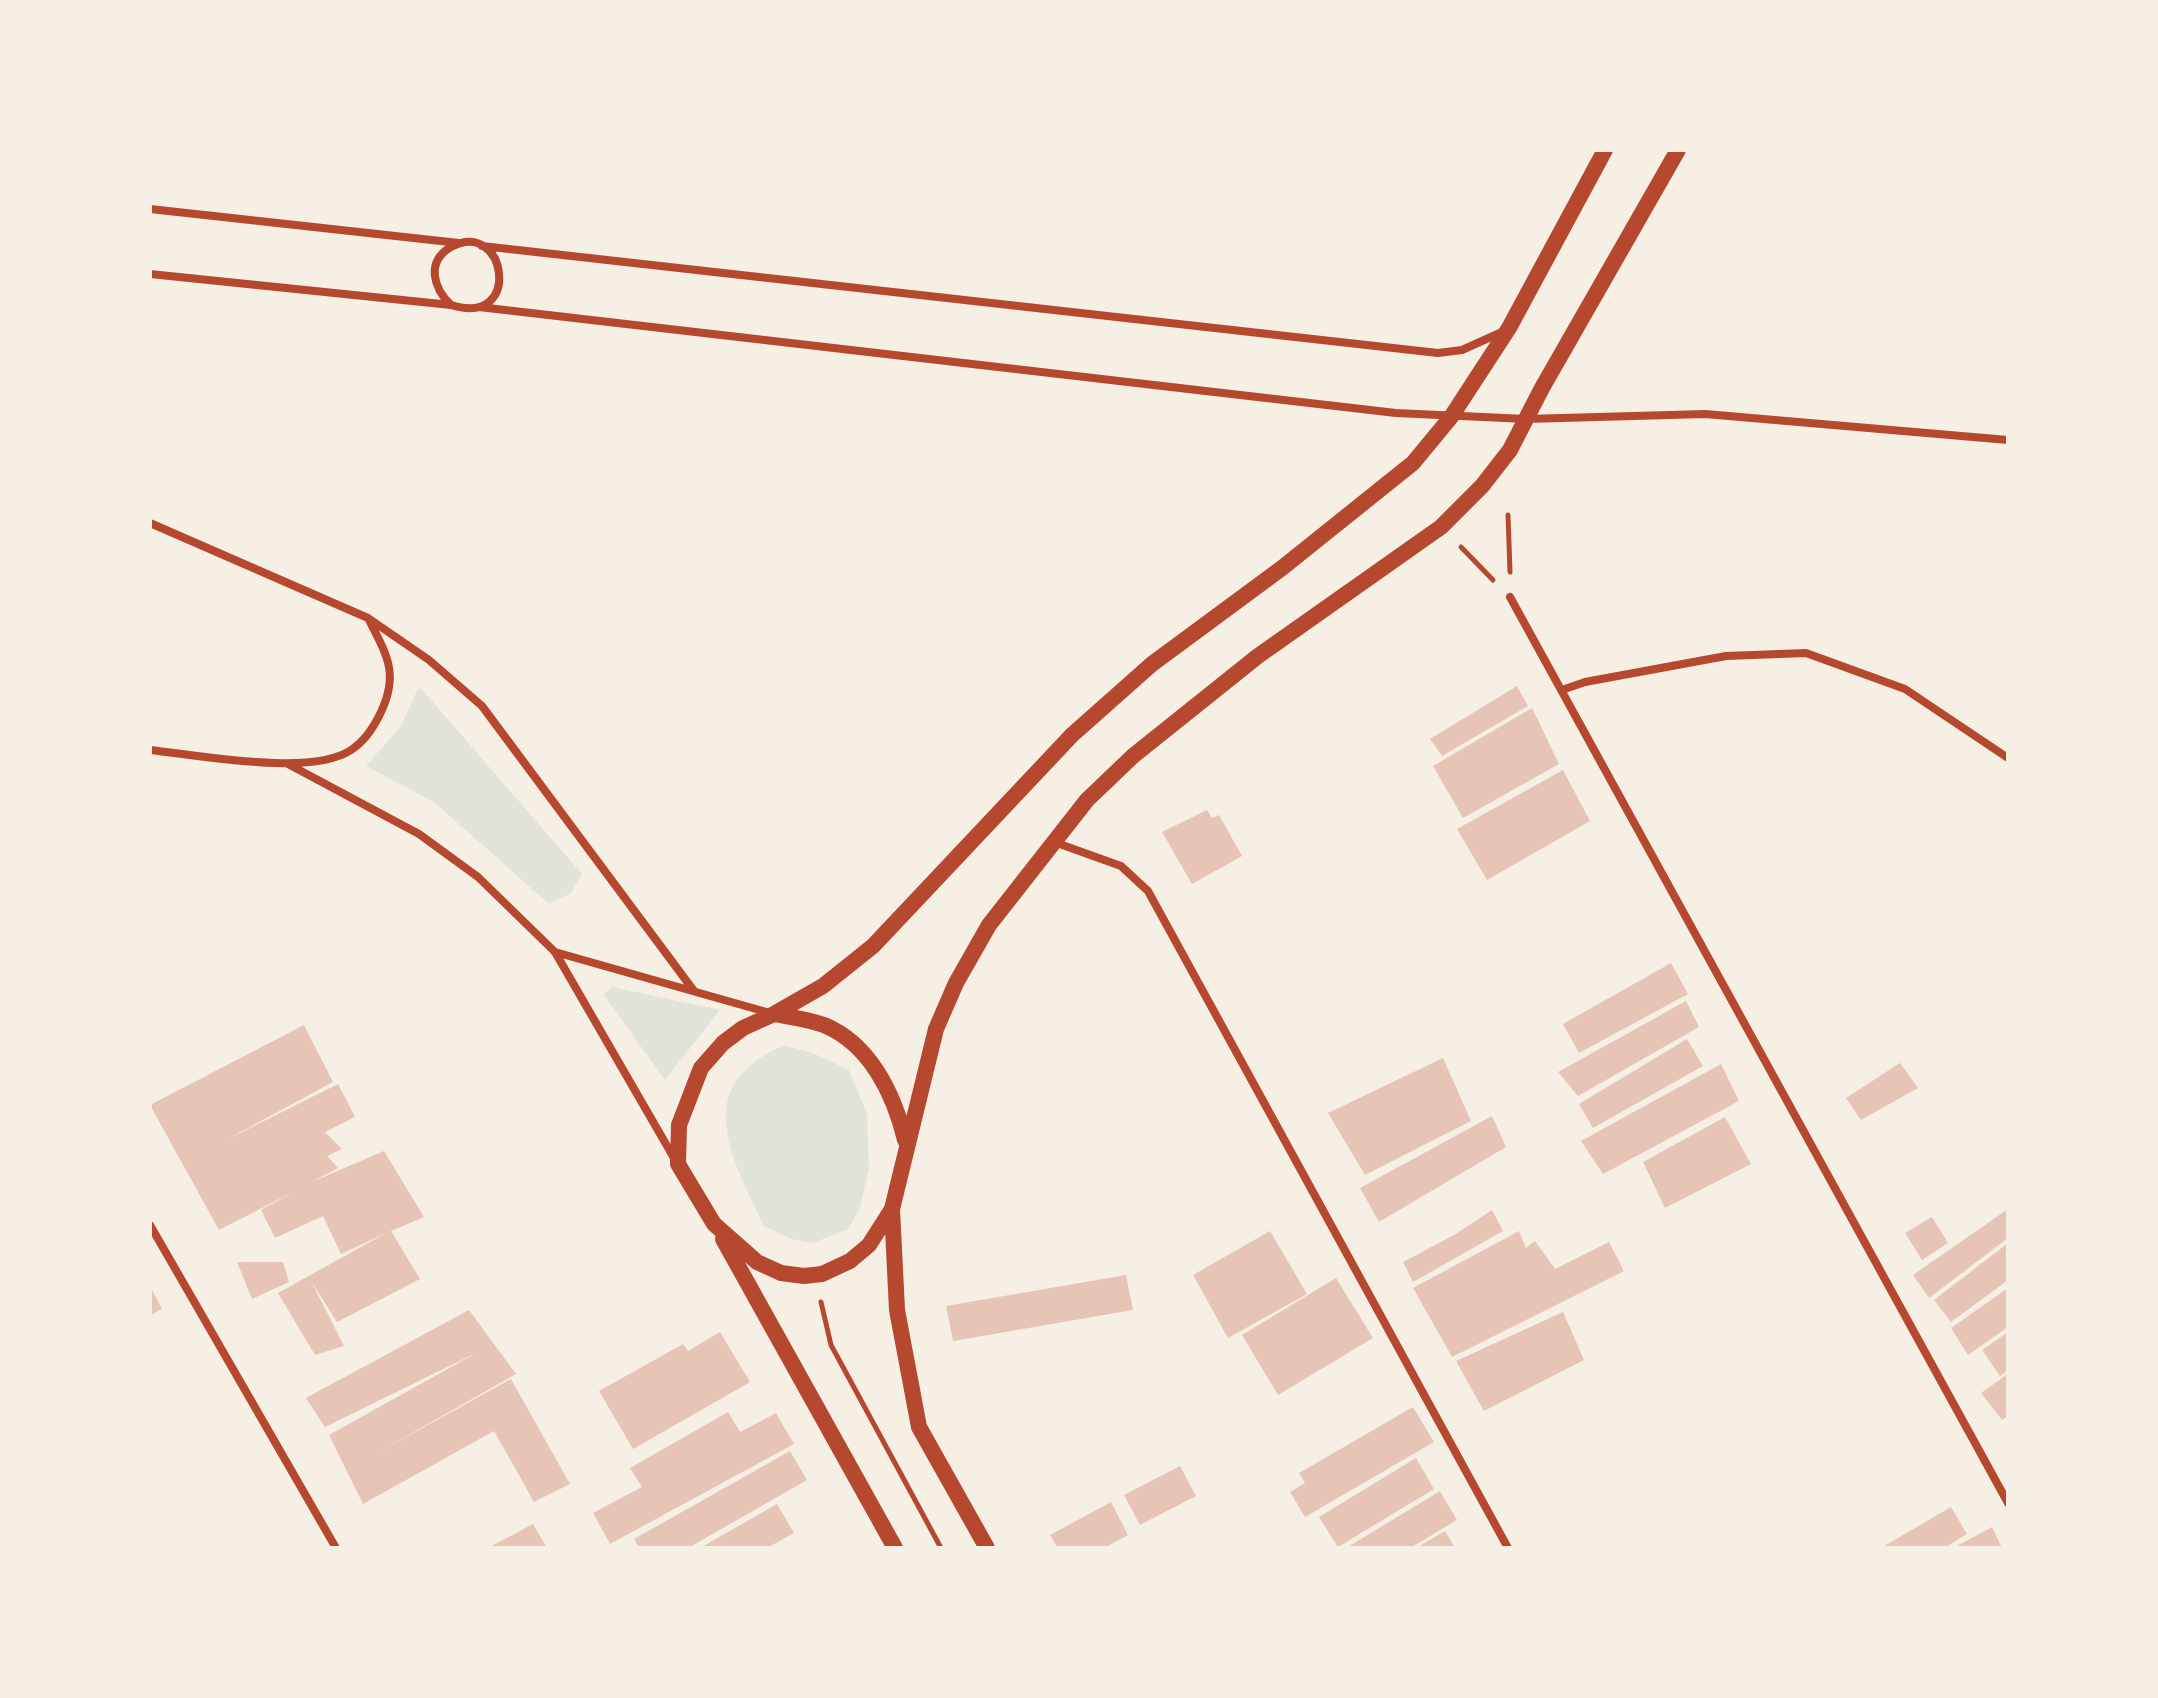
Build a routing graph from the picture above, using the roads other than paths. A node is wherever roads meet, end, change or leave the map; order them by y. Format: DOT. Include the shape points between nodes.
graph roads {
  1 [pos="1605,150"];
  2 [pos="1678,150"];
  3 [pos="150,209"];
  4 [pos="463,243"];
  5 [pos="482,246"];
  6 [pos="150,274"];
  7 [pos="451,305"];
  8 [pos="479,307"];
  9 [pos="1509,328"];
  10 [pos="1451,417"];
  11 [pos="1526,419"];
  12 [pos="2008,440"];
  13 [pos="150,523"];
  14 [pos="1510,597"];
  15 [pos="368,618"];
  16 [pos="1562,690"];
  17 [pos="150,750"];
  18 [pos="2008,758"];
  19 [pos="288,764"];
  20 [pos="1054,842"];
  21 [pos="555,952"];
  22 [pos="694,991"];
  23 [pos="774,1014"];
  24 [pos="906,1145"];
  25 [pos="678,1164"];
  26 [pos="892,1209"];
  27 [pos="714,1224"];
  28 [pos="150,1225"];
  29 [pos="2008,1503"];
  30 [pos="336,1548"];
  31 [pos="895,1548"];
  32 [pos="987,1548"];
  33 [pos="1508,1548"];
  1 -- 9 [label="main road"];
  2 -- 11 [label="main road"];
  3 -- 4 [label="street"];
  4 -- 5 [label="street"];
  4 -- 7 [label="street" via="438,260 434,276 439,293"];
  5 -- 8 [label="street" via="501,271 492,299"];
  5 -- 9 [label="street" via="1438,353 1478,344"];
  6 -- 7 [label="street"];
  7 -- 8 [label="street"];
  8 -- 10 [label="street"];
  9 -- 10 [label="main road"];
  10 -- 11 [label="street"];
  10 -- 23 [label="main road" via="1413,463 1375,496 1152,664 1072,735 873,946 823,986"];
  11 -- 12 [label="street" via="1705,414"];
  11 -- 20 [label="main road" via="1501,462 1441,527 1258,656 1133,756 1087,800"];
  13 -- 15 [label="street"];
  14 -- 16 [label="street"];
  15 -- 19 [label="street" via="391,674 378,718 349,751"];
  15 -- 22 [label="street" via="429,660 482,706"];
  16 -- 18 [label="street" via="1726,656 1806,653 1905,689"];
  16 -- 29 [label="street"];
  17 -- 19 [label="street"];
  19 -- 21 [label="street" via="419,834 478,877"];
  20 -- 24 [label="main road" via="989,925 956,983 936,1029"];
  20 -- 33 [label="street" via="1121,866 1148,891"];
  21 -- 22 [label="street"];
  21 -- 25 [label="street"];
  22 -- 23 [label="street"];
  23 -- 24 [label="main road" via="823,1025 863,1055 897,1106"];
  23 -- 25 [label="main road" via="743,1028 701,1068 679,1125"];
  24 -- 26 [label="main road"];
  25 -- 27 [label="main road"];
  26 -- 27 [label="main road" via="869,1245 850,1261 804,1276 757,1262"];
  26 -- 32 [label="main road" via="897,1310 919,1427"];
  27 -- 31 [label="main road"];
  28 -- 30 [label="street"];
}
